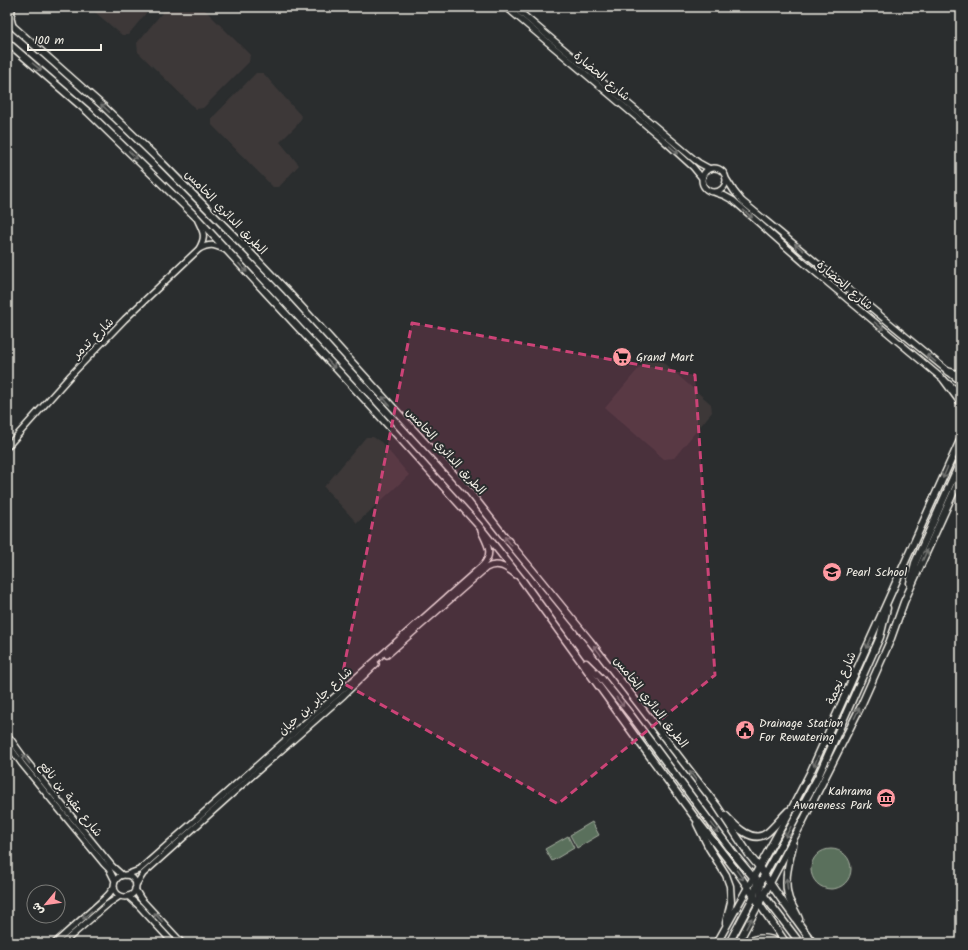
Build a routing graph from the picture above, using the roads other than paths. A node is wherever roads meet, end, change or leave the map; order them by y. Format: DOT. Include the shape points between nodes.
graph roads {
  1 [pos="506,7"];
  2 [pos="514,7"];
  3 [pos="11,9"];
  4 [pos="7,21"];
  5 [pos="13,26"];
  6 [pos="7,42"];
  7 [pos="710,169"];
  8 [pos="702,178"];
  9 [pos="727,180"];
  10 [pos="716,193"];
  11 [pos="197,218"];
  12 [pos="199,250"];
  13 [pos="226,250"];
  14 [pos="947,371"];
  15 [pos="961,375"];
  16 [pos="944,380"];
  17 [pos="961,382"];
  18 [pos="961,394"];
  19 [pos="961,403"];
  20 [pos="961,438"];
  21 [pos="7,447"];
  22 [pos="961,460"];
  23 [pos="961,476"];
  24 [pos="479,526"];
  25 [pos="522,580"];
  26 [pos="892,591"];
  27 [pos="904,602"];
  28 [pos="575,653"];
  29 [pos="7,734"];
  30 [pos="7,743"];
  31 [pos="717,806"];
  32 [pos="792,808"];
  33 [pos="693,815"];
  34 [pos="794,838"];
  35 [pos="759,867"];
  36 [pos="124,875"];
  37 [pos="759,878"];
  38 [pos="770,883"];
  39 [pos="114,884"];
  40 [pos="135,887"];
  41 [pos="748,887"];
  42 [pos="760,891"];
  43 [pos="120,896"];
  44 [pos="128,896"];
  45 [pos="754,896"];
  46 [pos="760,904"];
  47 [pos="725,929"];
  48 [pos="806,933"];
  49 [pos="55,943"];
  50 [pos="64,943"];
  51 [pos="173,943"];
  52 [pos="182,943"];
  53 [pos="717,943"];
  54 [pos="729,943"];
  55 [pos="738,943"];
  56 [pos="746,943"];
  57 [pos="779,943"];
  58 [pos="786,943"];
  59 [pos="800,943"];
  60 [pos="813,943"];
  1 -- 8 [label="street, شارع الحضارة, one-way" via="660,138"];
  2 -- 7 [label="street, شارع الحضارة" via="690,156"];
  3 -- 5 [label="street"];
  4 -- 5 [label="main road, الطريق الدائري الخامس"];
  31 -- 5 [label="main road, الطريق الدائري الخامس, one-way" via="590,641 469,491 242,244 134,135"];
  6 -- 11 [label="main road, one-way" via="88,112"];
  7 -- 8 [label="street"];
  7 -- 9 [label="street" via="721,170"];
  8 -- 10 [label="street" via="702,184 706,189"];
  9 -- 10 [label="street" via="726,186"];
  14 -- 9 [label="street, شارع الحضارة, one-way" via="742,201"];
  10 -- 16 [label="street, شارع الحضارة, one-way" via="734,201"];
  11 -- 12 [label="street" via="204,234"];
  11 -- 13 [label="main road"];
  12 -- 13 [label="street" via="209,245"];
  12 -- 21 [label="street, شارع تدمر" via="71,375"];
  13 -- 24 [label="main road, one-way"];
  14 -- 15 [label="main road"];
  14 -- 17 [label="street, شارع الحضارة"];
  16 -- 18 [label="street, شارع الحضارة"];
  16 -- 19 [label="main road"];
  20 -- 26 [label="main road, شارع نجمة, one-way"];
  22 -- 27 [label="main road" via="915,563"];
  27 -- 23 [label="main road, one-way"];
  24 -- 25 [label="main road"];
  24 -- 36 [label="street, شارع جابر بن حيان" via="489,552 489,558 483,565 139,870"];
  25 -- 28 [label="main road"];
  25 -- 40 [label="street, شارع جابر بن حيان" via="499,565 486,568 143,874"];
  26 -- 32 [label="main road, شارع نجمة, one-way"];
  26 -- 37 [label="main road, one-way" via="880,637 818,777"];
  34 -- 27 [label="main road, one-way" via="860,708 890,641"];
  28 -- 33 [label="main road"];
  28 -- 37 [label="main road, one-way" via="606,684 737,858"];
  36 -- 29 [label="street, شارع عقبة بن نافع, one-way" via="112,866"];
  30 -- 39 [label="street, شارع عقبة بن نافع" via="104,864"];
  31 -- 32 [label="main road" via="737,827 757,837 768,832"];
  31 -- 35 [label="main road, الطريق الدائري الخامس"];
  32 -- 35 [label="main road, شارع نجمة"];
  33 -- 41 [label="main road, one-way"];
  33 -- 47 [label="main road" via="730,886 731,902"];
  34 -- 38 [label="main road"];
  48 -- 34 [label="main road, one-way" via="789,898 787,884 786,875"];
  35 -- 37 [label="main road"];
  36 -- 39 [label="street" via="117,878"];
  36 -- 40 [label="street" via="133,878"];
  37 -- 38 [label="main road"];
  37 -- 41 [label="main road"];
  37 -- 42 [label="main road"];
  38 -- 42 [label="main road"];
  38 -- 48 [label="main road"];
  39 -- 43 [label="street" via="115,891"];
  39 -- 49 [label="street, one-way" via="109,894"];
  40 -- 44 [label="street" via="134,892"];
  52 -- 40 [label="street, one-way" via="141,899"];
  41 -- 42 [label="main road"];
  41 -- 45 [label="main road"];
  41 -- 47 [label="main road"];
  42 -- 45 [label="main road"];
  42 -- 46 [label="main road"];
  42 -- 59 [label="main road"];
  43 -- 44 [label="street"];
  43 -- 50 [label="street"];
  44 -- 51 [label="street"];
  45 -- 46 [label="main road"];
  45 -- 54 [label="main road"];
  55 -- 46 [label="main road, one-way"];
  46 -- 58 [label="main road"];
  47 -- 53 [label="main road"];
  48 -- 60 [label="main road"];
  56 -- 57 [label="main road" via="761,938"];
}
